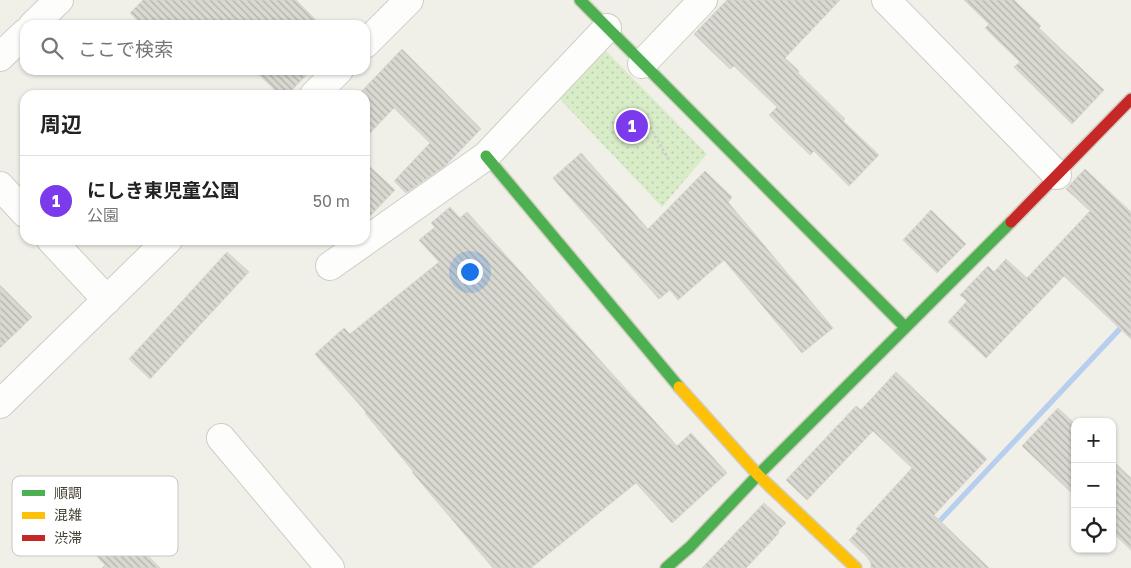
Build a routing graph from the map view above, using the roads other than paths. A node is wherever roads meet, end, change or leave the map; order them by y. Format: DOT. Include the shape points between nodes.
graph roads {
  1 [pos="59,0"];
  2 [pos="409,0"];
  3 [pos="580,0"];
  4 [pos="703,0"];
  5 [pos="886,0"];
  6 [pos="38,20"];
  7 [pos="607,28"];
  8 [pos="20,38"];
  9 [pos="370,39"];
  10 [pos="0,57"];
  11 [pos="642,64"];
  12 [pos="334,75"];
  13 [pos="319,90"];
  14 [pos="1131,99"];
  15 [pos="486,156"];
  16 [pos="1057,175"];
  17 [pos="0,186"];
  18 [pos="20,208"];
  19 [pos="370,238"];
  20 [pos="55,245"];
  21 [pos="163,245"];
  22 [pos="360,245"];
  23 [pos="330,266"];
  24 [pos="107,300"];
  25 [pos="905,327"];
  26 [pos="0,404"];
  27 [pos="221,438"];
  28 [pos="758,475"];
  29 [pos="330,568"];
  30 [pos="666,568"];
  31 [pos="856,568"];
  1 -- 6 [label="street"];
  2 -- 9 [label="street"];
  3 -- 7 [label="street"];
  4 -- 11 [label="street"];
  5 -- 16 [label="street"];
  7 -- 11 [label="street"];
  7 -- 15 [label="street"];
  8 -- 10 [label="street"];
  11 -- 25 [label="street"];
  12 -- 13 [label="street"];
  14 -- 16 [label="street"];
  15 -- 19 [label="street"];
  15 -- 28 [label="street"];
  16 -- 25 [label="street"];
  17 -- 18 [label="street"];
  20 -- 24 [label="street"];
  21 -- 24 [label="street"];
  22 -- 23 [label="street"];
  24 -- 26 [label="street"];
  25 -- 28 [label="street"];
  27 -- 29 [label="street"];
  28 -- 30 [label="street"];
  28 -- 31 [label="street"];
}
